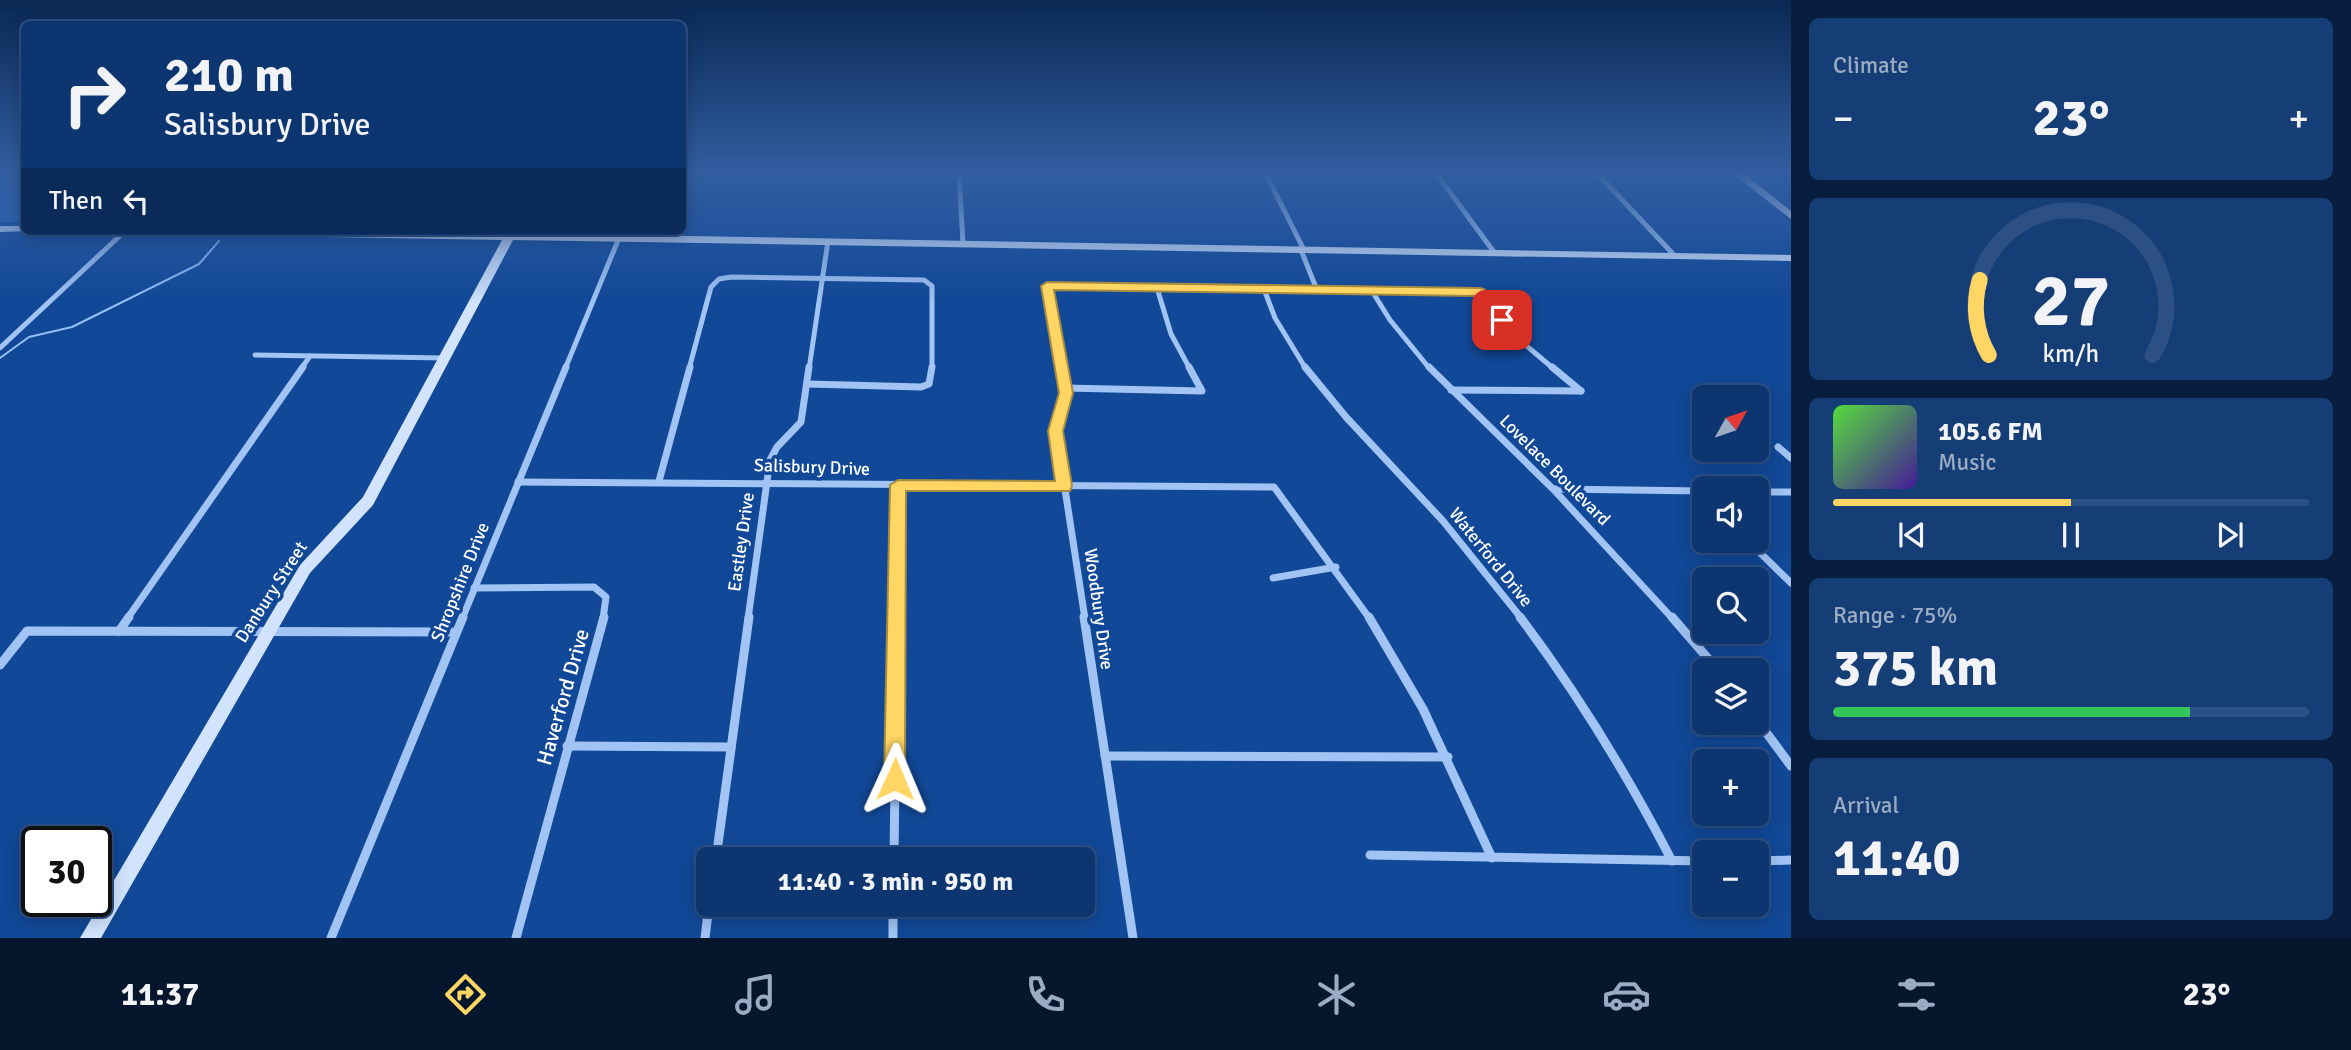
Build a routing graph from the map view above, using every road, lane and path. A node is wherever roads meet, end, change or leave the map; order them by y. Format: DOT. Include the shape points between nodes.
graph roads {
  1 [pos="961,216"];
  2 [pos="1286,216"];
  3 [pos="1467,216"];
  4 [pos="1637,216"];
  5 [pos="0,229"];
  6 [pos="21,229"];
  7 [pos="121,235"];
  8 [pos="498,235"];
  9 [pos="510,236"];
  10 [pos="619,238"];
  11 [pos="828,241"];
  12 [pos="962,244"];
  13 [pos="1302,250"];
  14 [pos="1494,252"];
  15 [pos="1674,255"];
  16 [pos="1791,258"];
  17 [pos="823,279"];
  18 [pos="1157,288"];
  19 [pos="1264,289"];
  20 [pos="1317,290"];
  21 [pos="1372,290"];
  22 [pos="0,348"];
  23 [pos="255,355"];
  24 [pos="310,356"];
  25 [pos="445,358"];
  26 [pos="808,384"];
  27 [pos="1065,388"];
  28 [pos="1451,390"];
  29 [pos="1778,447"];
  30 [pos="1791,458"];
  31 [pos="659,481"];
  32 [pos="767,481"];
  33 [pos="517,482"];
  34 [pos="898,485"];
  35 [pos="1064,486"];
  36 [pos="1553,489"];
  37 [pos="1692,491"];
  38 [pos="1769,492"];
  39 [pos="1791,492"];
  40 [pos="1760,553"];
  41 [pos="1336,567"];
  42 [pos="1273,578"];
  43 [pos="1791,583"];
  44 [pos="474,589"];
  45 [pos="120,631"];
  46 [pos="267,632"];
  47 [pos="456,632"];
  48 [pos="1708,658"];
  49 [pos="0,665"];
  50 [pos="1768,735"];
  51 [pos="567,746"];
  52 [pos="731,747"];
  53 [pos="1105,756"];
  54 [pos="1448,757"];
  55 [pos="1791,766"];
  56 [pos="718,847"];
  57 [pos="894,847"];
  58 [pos="1370,855"];
  59 [pos="1492,858"];
  60 [pos="1769,860"];
  61 [pos="1791,860"];
  62 [pos="1672,861"];
  63 [pos="1692,861"];
  64 [pos="708,917"];
  65 [pos="893,917"];
  66 [pos="90,938"];
  67 [pos="331,938"];
  68 [pos="516,938"];
  69 [pos="705,938"];
  70 [pos="893,938"];
  71 [pos="1133,938"];
  1 -- 12 [label="street"];
  2 -- 13 [label="street"];
  3 -- 14 [label="street"];
  4 -- 15 [label="street"];
  5 -- 6 [label="main road"];
  7 -- 22 [label="street"];
  8 -- 9 [label="main road"];
  9 -- 10 [label="main road"];
  9 -- 25 [label="main road, Danbury Street"];
  10 -- 11 [label="main road"];
  10 -- 33 [label="street, Shropshire Drive"];
  11 -- 12 [label="main road"];
  11 -- 17 [label="street, Eastley Drive"];
  12 -- 13 [label="main road"];
  13 -- 14 [label="main road"];
  13 -- 20 [label="street"];
  14 -- 15 [label="main road"];
  15 -- 16 [label="main road"];
  17 -- 26 [label="street, Eastley Drive"];
  17 -- 26 [label="street" via="917,279 929,283 933,291 932,376 929,384 921,387"];
  17 -- 31 [label="street" via="731,277 714,283"];
  18 -- 19 [label="street"];
  18 -- 27 [label="street, Woodbury Drive" via="1047,286"];
  18 -- 27 [label="street" via="1171,334 1202,391"];
  19 -- 20 [label="street"];
  19 -- 62 [label="street, Waterford Drive" via="1278,323 1327,397 1412,485 1499,588 1562,675"];
  20 -- 21 [label="street"];
  21 -- 28 [label="street, Lovelace Boulevard" via="1405,340"];
  21 -- 28 [label="street" via="1479,292 1522,342 1581,391"];
  23 -- 24 [label="street"];
  24 -- 25 [label="street"];
  24 -- 45 [label="street"];
  25 -- 46 [label="main road, Danbury Street" via="368,501 311,561"];
  26 -- 32 [label="street, Eastley Drive" via="801,422 777,447"];
  27 -- 35 [label="street, Woodbury Drive" via="1056,431"];
  28 -- 36 [label="street, Lovelace Boulevard"];
  29 -- 30 [label="street"];
  31 -- 32 [label="street, Salisbury Drive"];
  31 -- 33 [label="street, Salisbury Drive"];
  32 -- 34 [label="street, Salisbury Drive"];
  32 -- 52 [label="street, Eastley Drive"];
  33 -- 44 [label="street, Shropshire Drive"];
  34 -- 35 [label="street, Salisbury Drive"];
  34 -- 57 [label="street"];
  35 -- 41 [label="street, Salisbury Drive" via="1274,487"];
  35 -- 53 [label="street, Woodbury Drive"];
  36 -- 37 [label="street"];
  36 -- 48 [label="street, Lovelace Boulevard"];
  38 -- 39 [label="street"];
  40 -- 43 [label="street"];
  41 -- 42 [label="street"];
  41 -- 54 [label="street" via="1397,662"];
  44 -- 47 [label="street, Shropshire Drive"];
  44 -- 51 [label="street, Haverford Drive" via="594,587 606,597"];
  45 -- 46 [label="street"];
  45 -- 49 [label="street" via="27,631"];
  46 -- 47 [label="street"];
  46 -- 66 [label="main road, Danbury Street"];
  47 -- 67 [label="street, Shropshire Drive"];
  50 -- 55 [label="street"];
  51 -- 52 [label="street"];
  51 -- 68 [label="street, Haverford Drive"];
  52 -- 56 [label="street, Eastley Drive"];
  53 -- 54 [label="street"];
  53 -- 71 [label="street, Woodbury Drive"];
  54 -- 59 [label="street"];
  58 -- 59 [label="street"];
  59 -- 62 [label="street"];
  60 -- 61 [label="street"];
  62 -- 63 [label="street"];
  64 -- 69 [label="street"];
  65 -- 70 [label="street"];
}
